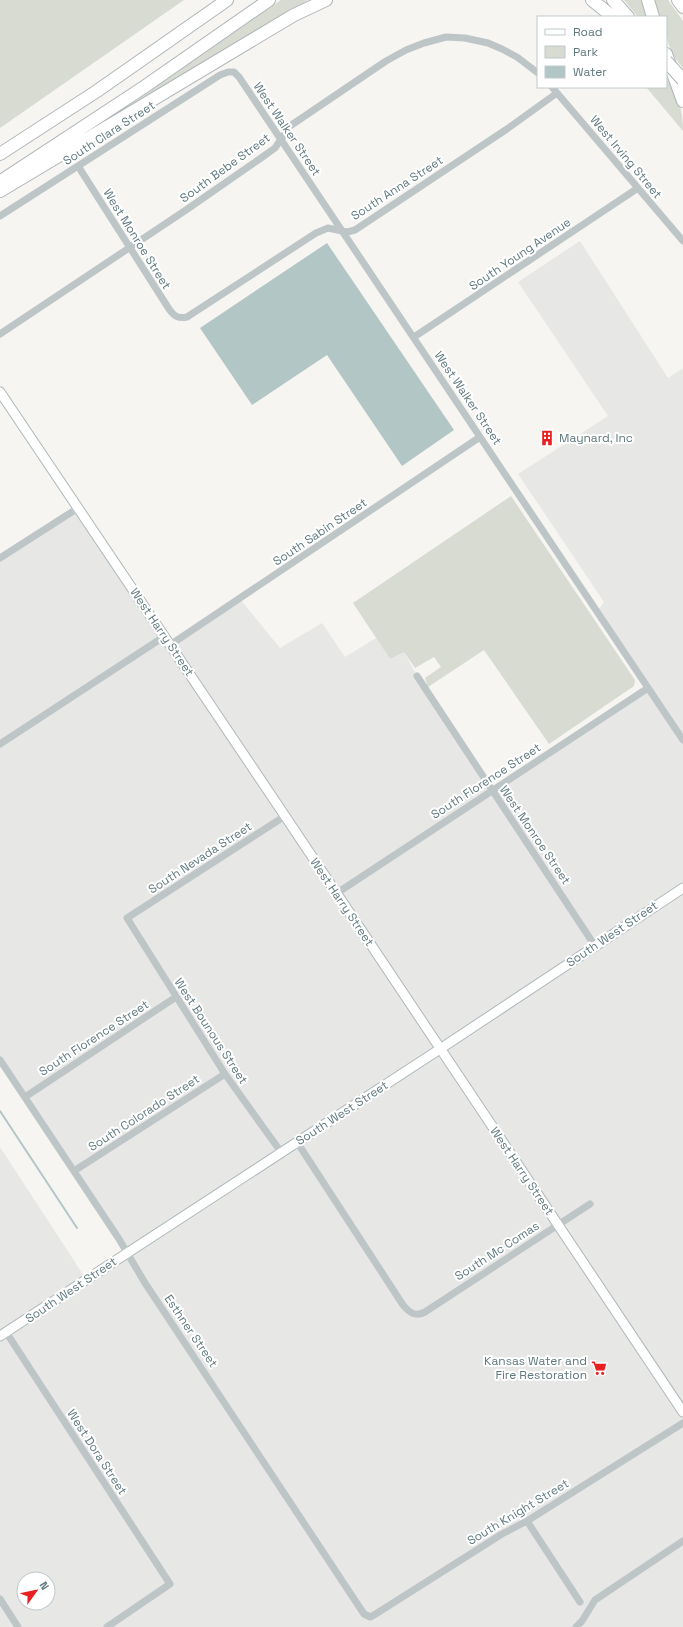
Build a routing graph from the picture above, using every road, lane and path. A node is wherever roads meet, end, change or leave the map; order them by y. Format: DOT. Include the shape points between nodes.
graph roads {
  1 [pos="227,0"];
  2 [pos="269,0"];
  3 [pos="318,0"];
  4 [pos="326,0"];
  5 [pos="592,0"];
  6 [pos="613,0"];
  7 [pos="648,0"];
  8 [pos="678,0"];
  9 [pos="683,7"];
  10 [pos="307,8"];
  11 [pos="613,16"];
  12 [pos="627,16"];
  13 [pos="653,16"];
  14 [pos="667,57"];
  15 [pos="667,62"];
  16 [pos="231,72"];
  17 [pos="537,72"];
  18 [pos="683,80"];
  19 [pos="553,88"];
  20 [pos="557,94"];
  21 [pos="683,102"];
  22 [pos="281,140"];
  23 [pos="0,154"];
  24 [pos="78,166"];
  25 [pos="0,182"];
  26 [pos="638,188"];
  27 [pos="0,191"];
  28 [pos="0,216"];
  29 [pos="342,231"];
  30 [pos="683,242"];
  31 [pos="130,247"];
  32 [pos="181,318"];
  33 [pos="0,334"];
  34 [pos="414,337"];
  35 [pos="0,392"];
  36 [pos="480,437"];
  37 [pos="78,508"];
  38 [pos="0,558"];
  39 [pos="165,636"];
  40 [pos="170,645"];
  41 [pos="417,676"];
  42 [pos="648,688"];
  43 [pos="683,740"];
  44 [pos="0,744"];
  45 [pos="493,790"];
  46 [pos="285,816"];
  47 [pos="683,888"];
  48 [pos="336,893"];
  49 [pos="127,918"];
  50 [pos="595,946"];
  51 [pos="176,997"];
  52 [pos="440,1049"];
  53 [pos="0,1060"];
  54 [pos="225,1074"];
  55 [pos="24,1097"];
  56 [pos="297,1142"];
  57 [pos="281,1152"];
  58 [pos="74,1171"];
  59 [pos="590,1204"];
  60 [pos="558,1225"];
  61 [pos="127,1252"];
  62 [pos="3,1334"];
  63 [pos="683,1412"];
  64 [pos="683,1423"];
  65 [pos="527,1521"];
  66 [pos="683,1541"];
  67 [pos="0,1599"];
  68 [pos="580,1602"];
  69 [pos="364,1614"];
  70 [pos="18,1627"];
  71 [pos="107,1627"];
  72 [pos="576,1627"];
  1 -- 23 [label="highway" via="97,91"];
  2 -- 25 [label="highway" via="144,87"];
  3 -- 10 [label="highway"];
  4 -- 10 [label="highway"];
  5 -- 11 [label="highway"];
  6 -- 12 [label="highway"];
  7 -- 13 [label="highway"];
  8 -- 9 [label="highway"];
  10 -- 27 [label="highway"];
  14 -- 21 [label="highway"];
  15 -- 18 [label="highway, bridge"];
  16 -- 22 [label="street, West Walker Street" via="239,77"];
  16 -- 24 [label="street, South Clara Street" via="220,75"];
  17 -- 22 [label="street, South Bebe Street" via="516,57 488,43 446,37 406,50 386,61 290,126"];
  19 -- 20 [label="street, West Irving Street"];
  20 -- 26 [label="street, West Irving Street"];
  20 -- 29 [label="street, South Anna Street" via="355,230"];
  22 -- 29 [label="street, West Walker Street"];
  22 -- 31 [label="street, South Bebe Street" via="261,158"];
  24 -- 28 [label="street, South Clara Street"];
  24 -- 31 [label="street, West Monroe Street"];
  26 -- 30 [label="street, West Irving Street"];
  26 -- 34 [label="street, South Young Avenue"];
  29 -- 32 [label="street, South Anna Street" via="328,228 316,233 187,317"];
  29 -- 34 [label="street, West Walker Street"];
  31 -- 32 [label="street, West Monroe Street" via="169,309 176,317"];
  31 -- 33 [label="street, South Bebe Street"];
  34 -- 36 [label="street, West Walker Street"];
  35 -- 37 [label="street, West Harry Street"];
  36 -- 40 [label="street, South Sabin Street"];
  36 -- 42 [label="street, West Walker Street"];
  37 -- 38 [label="street"];
  37 -- 39 [label="street, West Harry Street"];
  39 -- 40 [label="street, West Harry Street"];
  39 -- 44 [label="street"];
  40 -- 46 [label="street, West Harry Street"];
  41 -- 45 [label="street, West Monroe Street"];
  42 -- 43 [label="street, West Walker Street"];
  42 -- 45 [label="street, South Florence Street"];
  45 -- 48 [label="street, South Florence Street"];
  45 -- 50 [label="street, West Monroe Street"];
  46 -- 48 [label="street, West Harry Street"];
  46 -- 49 [label="street, South Nevada Street"];
  47 -- 50 [label="street, South West Street"];
  48 -- 52 [label="street, West Harry Street"];
  49 -- 51 [label="street, West Bounous Street"];
  50 -- 52 [label="street, South West Street"];
  51 -- 54 [label="street, West Bounous Street"];
  51 -- 55 [label="street, South Florence Street"];
  52 -- 56 [label="street, South West Street"];
  52 -- 60 [label="street, West Harry Street"];
  53 -- 55 [label="street, Esthner Street"];
  54 -- 57 [label="street, West Bounous Street"];
  54 -- 58 [label="street, South Colorado Street"];
  55 -- 58 [label="street, Esthner Street"];
  56 -- 57 [label="street, South West Street"];
  56 -- 60 [label="street, South Mc Comas" via="411,1314 420,1315 425,1312"];
  57 -- 61 [label="street, South West Street"];
  58 -- 61 [label="street, Esthner Street"];
  59 -- 60 [label="street, South Mc Comas"];
  60 -- 63 [label="street, West Harry Street"];
  61 -- 62 [label="street, South West Street"];
  61 -- 69 [label="street, Esthner Street"];
  62 -- 71 [label="street, West Dora Street" via="170,1584"];
  64 -- 65 [label="street, South Knight Street"];
  65 -- 68 [label="street"];
  65 -- 69 [label="street, South Knight Street" via="502,1534 374,1615"];
  66 -- 72 [label="street" via="595,1600"];
  67 -- 70 [label="street"];
}
